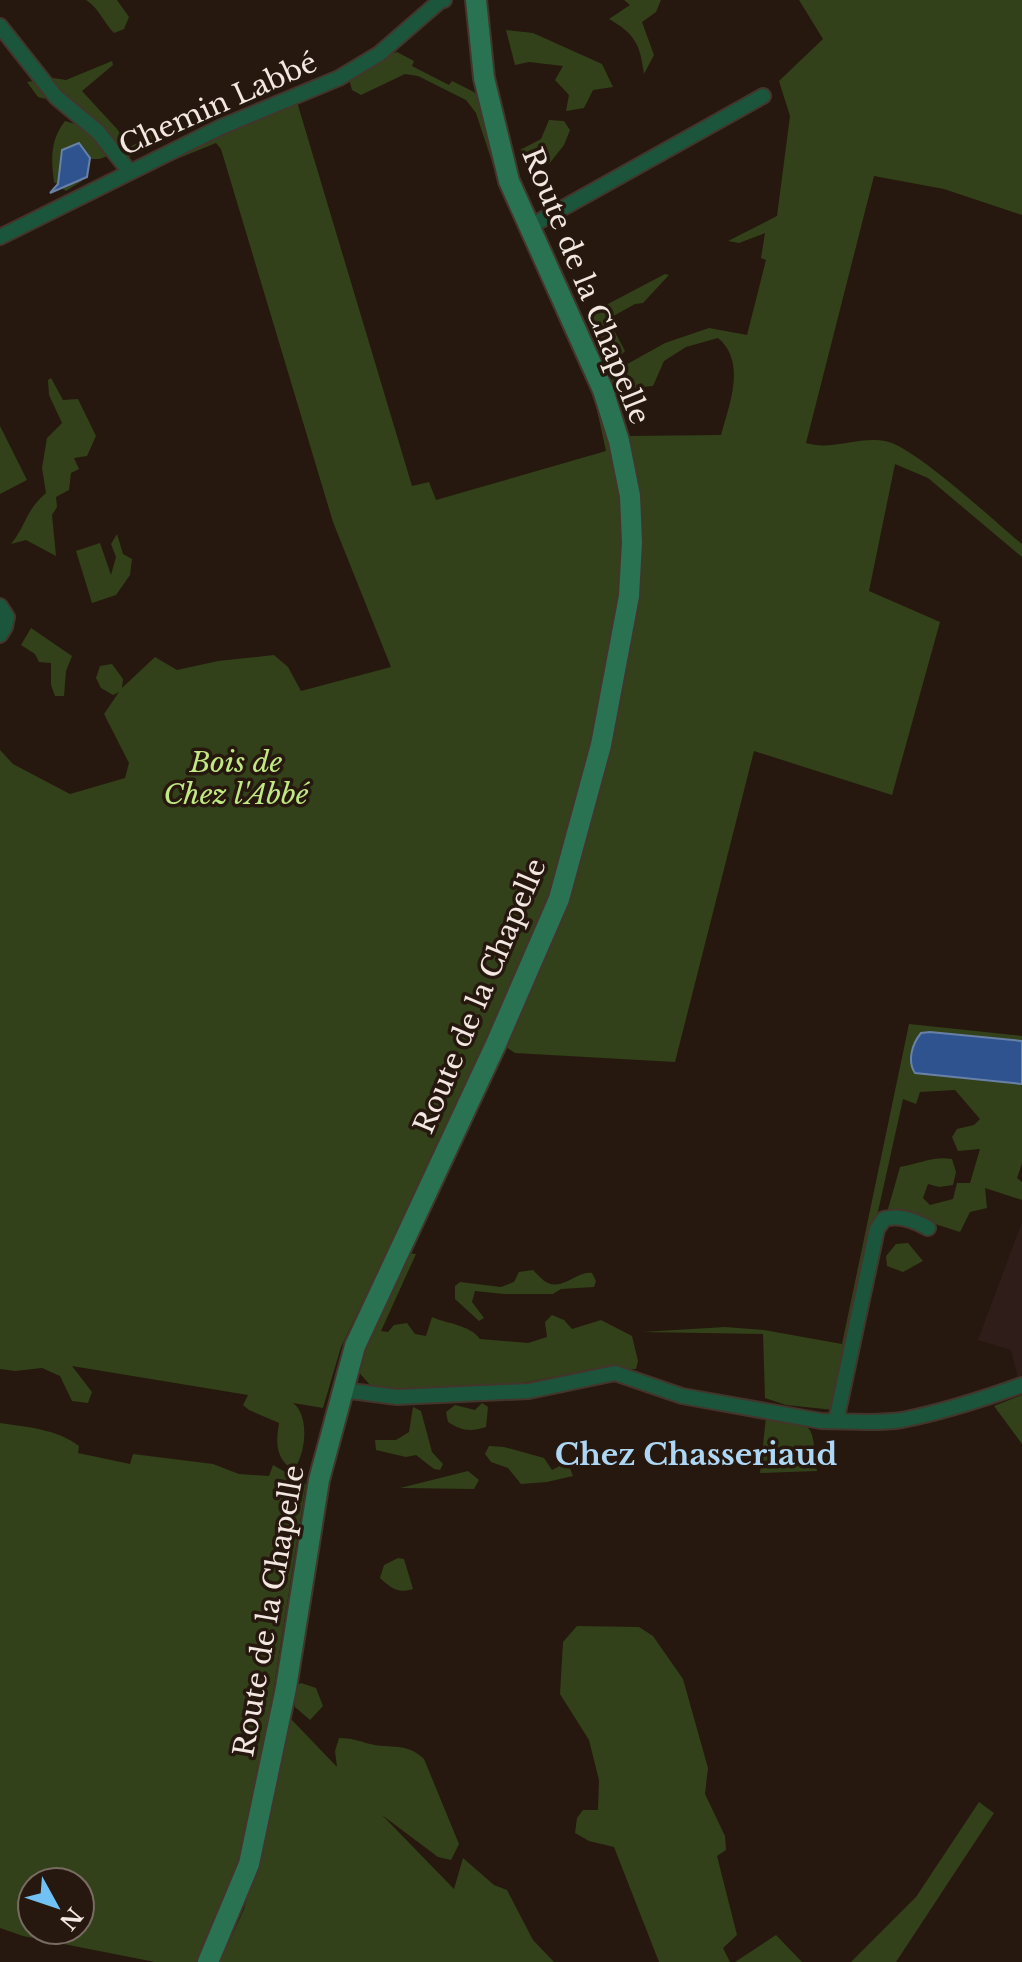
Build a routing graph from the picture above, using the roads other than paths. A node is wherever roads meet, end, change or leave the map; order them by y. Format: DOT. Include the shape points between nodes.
graph roads {
  1 [pos="444,0"];
  2 [pos="476,0"];
  3 [pos="0,26"];
  4 [pos="763,96"];
  5 [pos="129,171"];
  6 [pos="529,227"];
  7 [pos="0,237"];
  8 [pos="0,606"];
  9 [pos="0,635"];
  10 [pos="928,1228"];
  11 [pos="1022,1385"];
  12 [pos="343,1390"];
  13 [pos="836,1421"];
  14 [pos="208,1962"];
  1 -- 5 [label="street, Chemin Labbé" via="379,54 339,78"];
  2 -- 6 [label="main road, Route de la Chapelle" via="495,130"];
  3 -- 5 [label="street" via="56,97 98,132"];
  4 -- 6 [label="street"];
  5 -- 7 [label="street, Chemin Labbé"];
  6 -- 12 [label="main road, Route de la Chapelle" via="603,390 619,441 630,496 629,596 601,745 559,899 355,1346"];
  8 -- 9 [label="street" via="7,617"];
  10 -- 13 [label="street" via="896,1217 884,1219 877,1229"];
  11 -- 13 [label="street" via="900,1420"];
  12 -- 13 [label="street" via="397,1397 529,1391 615,1373 682,1396"];
  12 -- 14 [label="main road, Route de la Chapelle" via="319,1480 286,1688 249,1864"];
}
